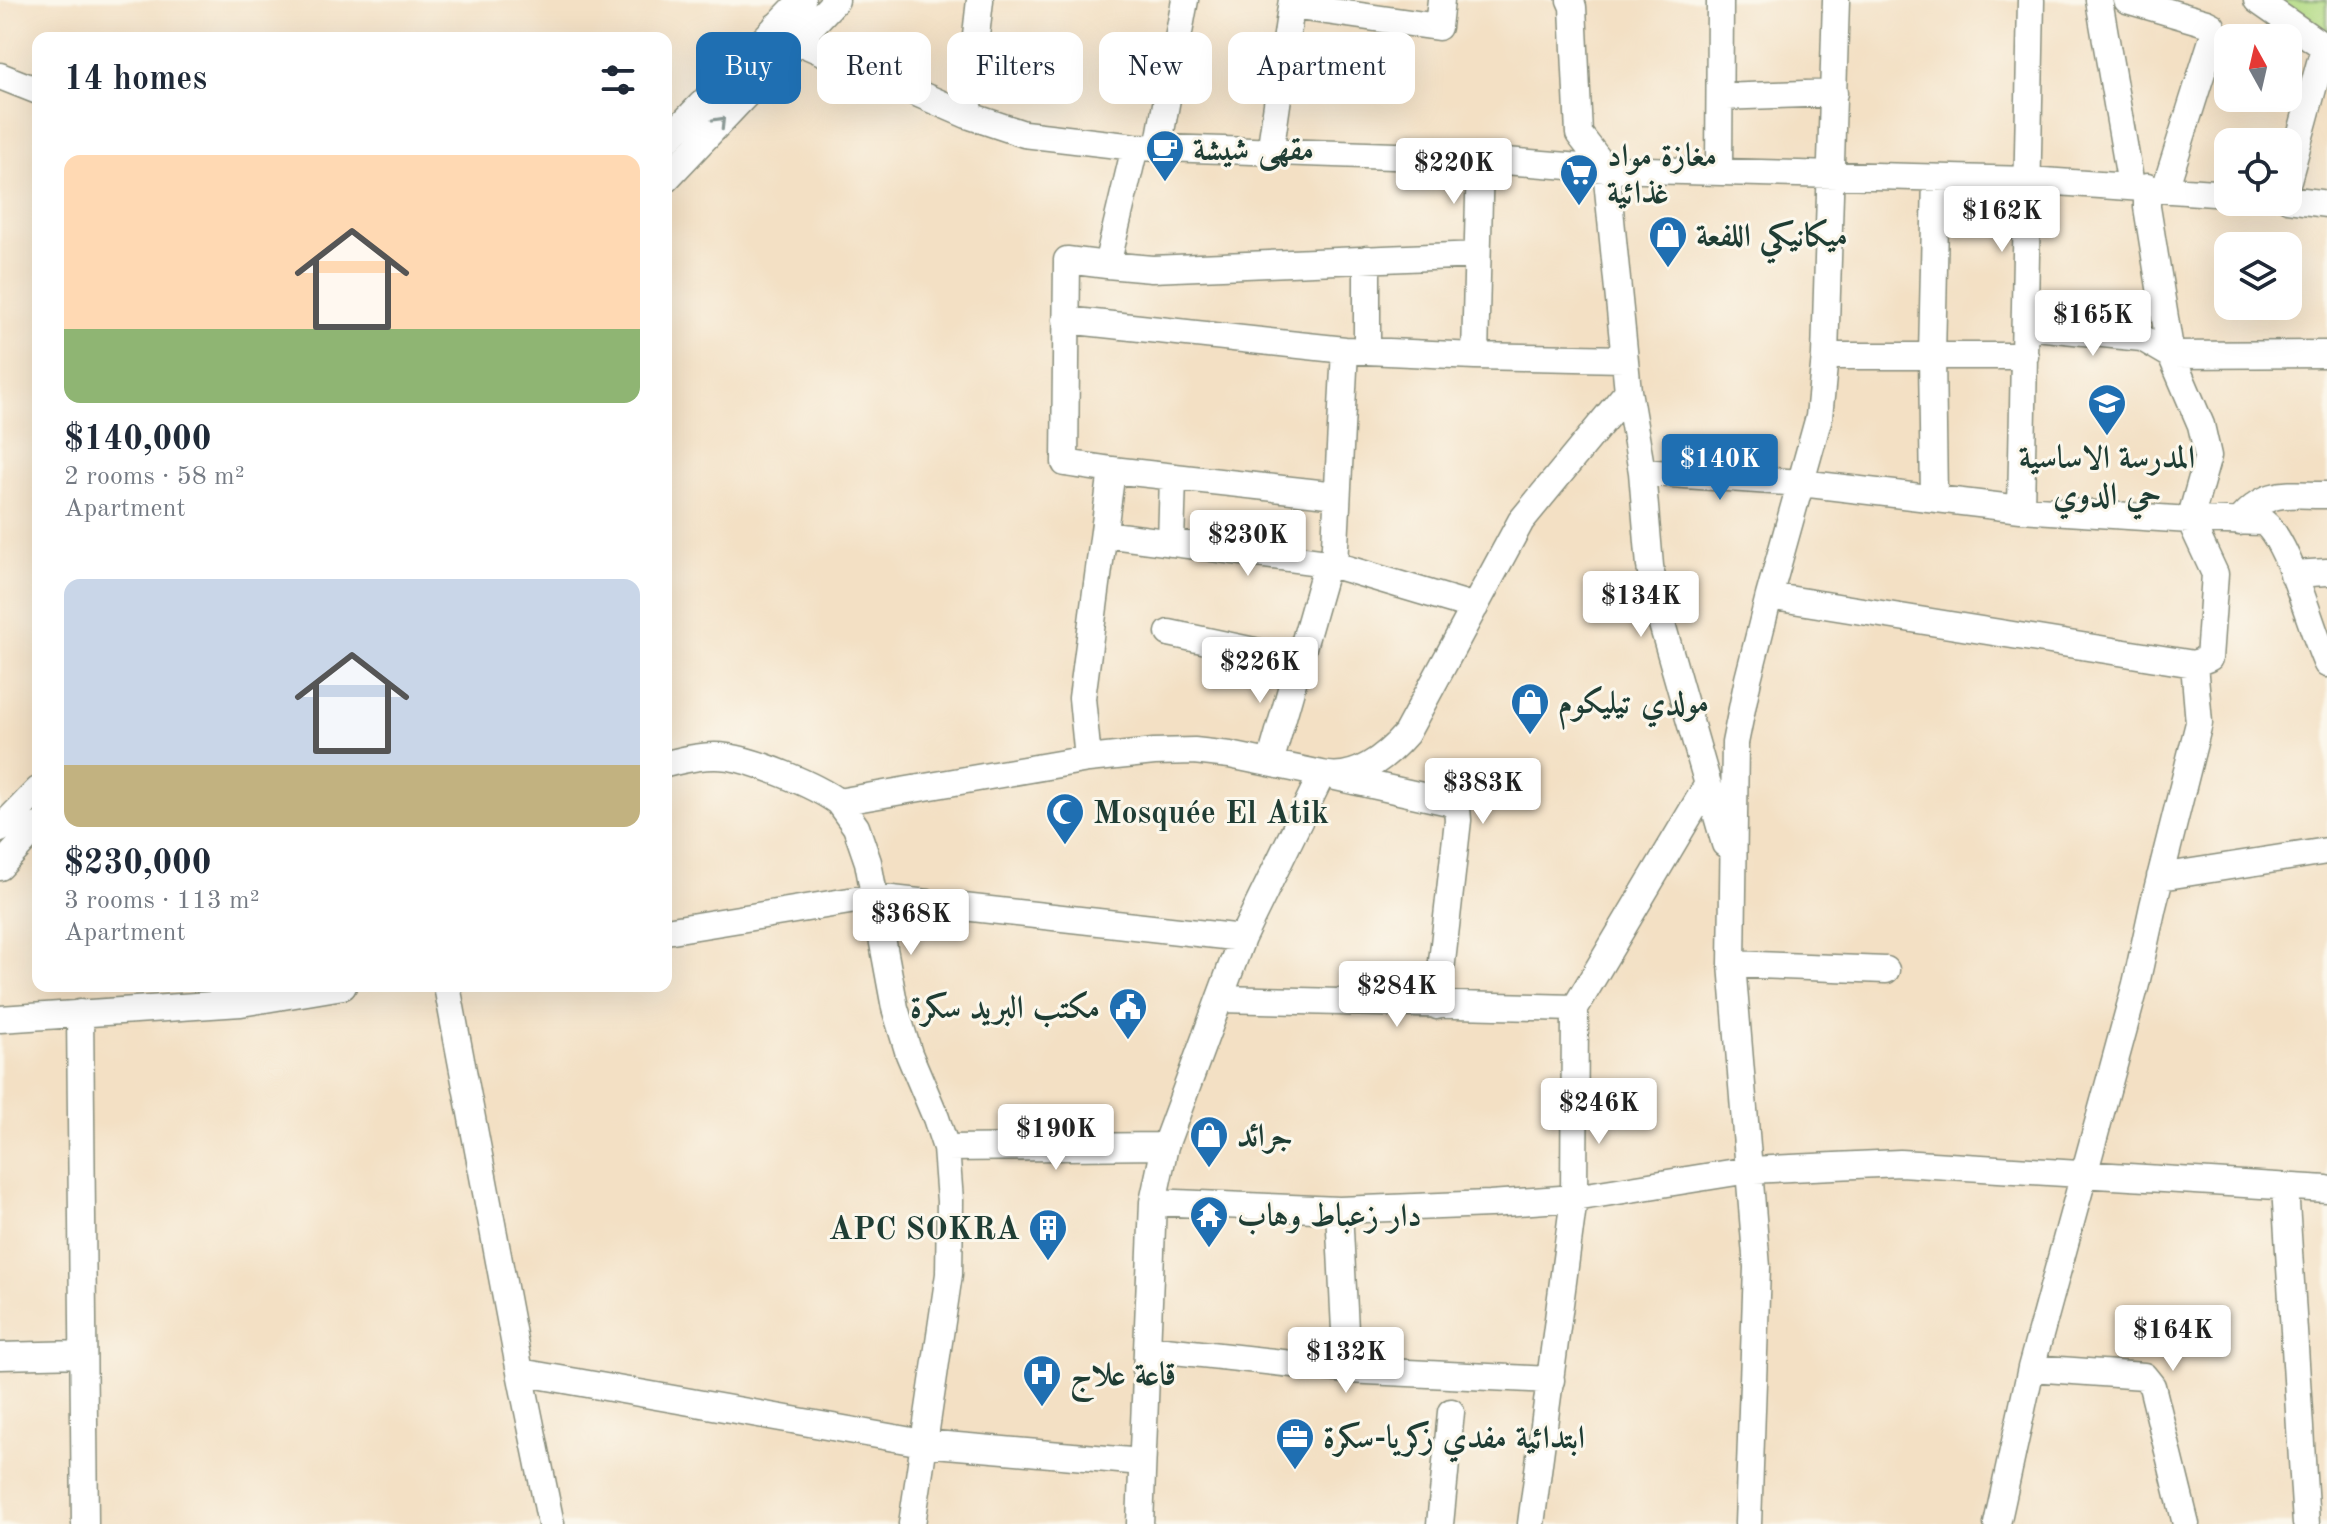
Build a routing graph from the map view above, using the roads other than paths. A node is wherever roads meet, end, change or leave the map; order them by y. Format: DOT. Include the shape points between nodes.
graph roads {
  1 [pos="802,0"];
  2 [pos="836,0"];
  3 [pos="980,0"];
  4 [pos="1185,0"];
  5 [pos="1441,0"];
  6 [pos="1570,0"];
  7 [pos="1720,0"];
  8 [pos="1836,0"];
  9 [pos="2031,0"];
  10 [pos="2099,0"];
  11 [pos="2127,0"];
  12 [pos="2257,0"];
  13 [pos="1291,3"];
  14 [pos="787,32"];
  15 [pos="789,32"];
  16 [pos="801,41"];
  17 [pos="2326,48"];
  18 [pos="0,76"];
  19 [pos="32,89"];
  20 [pos="1834,93"];
  21 [pos="1720,97"];
  22 [pos="707,104"];
  23 [pos="728,104"];
  24 [pos="967,115"];
  25 [pos="2302,131"];
  26 [pos="672,136"];
  27 [pos="1146,148"];
  28 [pos="1270,153"];
  29 [pos="1480,159"];
  30 [pos="1606,169"];
  31 [pos="1719,170"];
  32 [pos="672,172"];
  33 [pos="1831,173"];
  34 [pos="1936,178"];
  35 [pos="2029,180"];
  36 [pos="2147,187"];
  37 [pos="2214,193"];
  38 [pos="2302,201"];
  39 [pos="2327,204"];
  40 [pos="1477,255"];
  41 [pos="1367,259"];
  42 [pos="1107,265"];
  43 [pos="1066,320"];
  44 [pos="2026,326"];
  45 [pos="1356,350"];
  46 [pos="2327,354"];
  47 [pos="2171,355"];
  48 [pos="1475,356"];
  49 [pos="1825,356"];
  50 [pos="1932,356"];
  51 [pos="2025,356"];
  52 [pos="1624,359"];
  53 [pos="1628,391"];
  54 [pos="1112,470"];
  55 [pos="1642,472"];
  56 [pos="1173,477"];
  57 [pos="1801,483"];
  58 [pos="1337,495"];
  59 [pos="2327,495"];
  60 [pos="1934,498"];
  61 [pos="2021,509"];
  62 [pos="2190,520"];
  63 [pos="2239,522"];
  64 [pos="1104,534"];
  65 [pos="1171,543"];
  66 [pos="1330,564"];
  67 [pos="2327,572"];
  68 [pos="2293,574"];
  69 [pos="1769,596"];
  70 [pos="1475,607"];
  71 [pos="1169,633"];
  72 [pos="1298,660"];
  73 [pos="2194,664"];
  74 [pos="2327,664"];
  75 [pos="1088,759"];
  76 [pos="672,762"];
  77 [pos="1270,763"];
  78 [pos="1326,775"];
  79 [pos="1708,784"];
  80 [pos="32,796"];
  81 [pos="838,802"];
  82 [pos="0,829"];
  83 [pos="32,832"];
  84 [pos="2327,851"];
  85 [pos="0,867"];
  86 [pos="1732,869"];
  87 [pos="2160,877"];
  88 [pos="874,897"];
  89 [pos="672,930"];
  90 [pos="1242,938"];
  91 [pos="1732,964"];
  92 [pos="1886,970"];
  93 [pos="307,992"];
  94 [pos="448,992"];
  95 [pos="1220,999"];
  96 [pos="1437,1006"];
  97 [pos="1575,1008"];
  98 [pos="80,1013"];
  99 [pos="0,1019"];
  100 [pos="1165,1146"];
  101 [pos="946,1148"];
  102 [pos="1749,1170"];
  103 [pos="2085,1176"];
  104 [pos="2285,1187"];
  105 [pos="2327,1189"];
  106 [pos="1574,1198"];
  107 [pos="1153,1202"];
  108 [pos="1339,1210"];
  109 [pos="1147,1348"];
  110 [pos="82,1354"];
  111 [pos="0,1356"];
  112 [pos="2031,1368"];
  113 [pos="1347,1370"];
  114 [pos="520,1372"];
  115 [pos="1551,1380"];
  116 [pos="1451,1412"];
  117 [pos="923,1443"];
  118 [pos="1142,1462"];
  119 [pos="85,1524"];
  120 [pos="551,1524"];
  121 [pos="912,1524"];
  122 [pos="1140,1524"];
  123 [pos="1440,1524"];
  124 [pos="1531,1524"];
  125 [pos="1748,1524"];
  126 [pos="1997,1524"];
  127 [pos="2186,1524"];
  128 [pos="2306,1524"];
  1 -- 14 [label="street"];
  2 -- 15 [label="street"];
  3 -- 24 [label="street"];
  4 -- 27 [label="street"];
  5 -- 13 [label="street" via="1438,27"];
  6 -- 30 [label="street" via="1579,134"];
  7 -- 21 [label="street"];
  8 -- 20 [label="street"];
  9 -- 35 [label="street"];
  10 -- 36 [label="street"];
  11 -- 36 [label="street" via="2206,23 2214,34"];
  12 -- 17 [label="street"];
  13 -- 28 [label="street"];
  16 -- 24 [label="street"];
  17 -- 25 [label="street"];
  18 -- 19 [label="street"];
  20 -- 21 [label="street"];
  20 -- 33 [label="street"];
  21 -- 31 [label="street"];
  22 -- 26 [label="street"];
  32 -- 23 [label="street, one-way"];
  24 -- 27 [label="street" via="1024,134"];
  27 -- 28 [label="street"];
  27 -- 42 [label="street"];
  28 -- 29 [label="street"];
  29 -- 30 [label="street"];
  29 -- 40 [label="street"];
  30 -- 31 [label="street"];
  30 -- 52 [label="street"];
  31 -- 33 [label="street"];
  33 -- 34 [label="street"];
  33 -- 49 [label="street"];
  34 -- 35 [label="street"];
  34 -- 50 [label="street"];
  35 -- 36 [label="street"];
  35 -- 44 [label="street"];
  36 -- 37 [label="street"];
  36 -- 47 [label="street"];
  38 -- 39 [label="street"];
  40 -- 41 [label="street"];
  40 -- 48 [label="street"];
  41 -- 42 [label="street" via="1152,269"];
  41 -- 45 [label="street"];
  42 -- 43 [label="street" via="1067,260"];
  43 -- 45 [label="street"];
  43 -- 54 [label="street" via="1065,463"];
  44 -- 47 [label="street" via="2142,338"];
  44 -- 51 [label="street"];
  45 -- 48 [label="street"];
  45 -- 58 [label="street"];
  46 -- 47 [label="street"];
  47 -- 62 [label="street" via="2201,425 2208,456"];
  48 -- 52 [label="street"];
  49 -- 50 [label="street"];
  49 -- 57 [label="street" via="1819,417"];
  50 -- 51 [label="street"];
  50 -- 60 [label="street"];
  51 -- 61 [label="street"];
  52 -- 53 [label="street"];
  53 -- 55 [label="street"];
  53 -- 70 [label="street" via="1521,521"];
  54 -- 56 [label="street"];
  54 -- 64 [label="street"];
  55 -- 57 [label="street"];
  55 -- 79 [label="street" via="1656,603"];
  56 -- 58 [label="street"];
  56 -- 65 [label="street"];
  57 -- 60 [label="street"];
  57 -- 69 [label="street"];
  58 -- 66 [label="street"];
  59 -- 63 [label="street" via="2263,498"];
  60 -- 61 [label="street"];
  61 -- 62 [label="street"];
  62 -- 63 [label="street"];
  62 -- 73 [label="street" via="2215,574 2209,658"];
  63 -- 68 [label="street" via="2269,526"];
  64 -- 65 [label="street"];
  64 -- 75 [label="street" via="1082,698"];
  65 -- 66 [label="street"];
  66 -- 70 [label="street"];
  66 -- 72 [label="street"];
  67 -- 68 [label="street"];
  68 -- 74 [label="street"];
  69 -- 73 [label="street"];
  69 -- 86 [label="street" via="1735,743"];
  70 -- 78 [label="street" via="1406,734 1389,754 1361,770"];
  71 -- 72 [label="street"];
  72 -- 77 [label="street"];
  73 -- 87 [label="street" via="2199,723"];
  75 -- 77 [label="street" via="1194,751"];
  75 -- 81 [label="street"];
  76 -- 81 [label="street" via="729,757 820,789"];
  77 -- 78 [label="street"];
  78 -- 90 [label="street"];
  78 -- 96 [label="street" via="1457,808"];
  79 -- 86 [label="street"];
  79 -- 97 [label="street"];
  80 -- 82 [label="street"];
  81 -- 88 [label="street" via="856,827"];
  83 -- 85 [label="street"];
  84 -- 87 [label="street"];
  86 -- 91 [label="street"];
  87 -- 103 [label="street"];
  88 -- 89 [label="street"];
  88 -- 90 [label="street"];
  88 -- 101 [label="street" via="895,1008"];
  90 -- 95 [label="street"];
  91 -- 92 [label="street"];
  91 -- 102 [label="street"];
  93 -- 98 [label="street" via="241,1003"];
  94 -- 114 [label="street"];
  95 -- 96 [label="street"];
  95 -- 100 [label="street"];
  96 -- 97 [label="street"];
  97 -- 106 [label="street"];
  98 -- 99 [label="street"];
  98 -- 110 [label="street"];
  100 -- 101 [label="street"];
  100 -- 107 [label="street"];
  101 -- 117 [label="street" via="949,1274"];
  102 -- 103 [label="street" via="1900,1163"];
  102 -- 106 [label="street"];
  102 -- 125 [label="street" via="1757,1267"];
  103 -- 104 [label="street"];
  103 -- 112 [label="street"];
  104 -- 105 [label="street"];
  104 -- 128 [label="street"];
  106 -- 108 [label="street"];
  106 -- 115 [label="street"];
  107 -- 108 [label="street"];
  107 -- 109 [label="street"];
  108 -- 113 [label="street"];
  109 -- 113 [label="street"];
  109 -- 118 [label="street"];
  110 -- 111 [label="street"];
  110 -- 119 [label="street"];
  112 -- 126 [label="street"];
  112 -- 127 [label="street" via="2144,1376 2152,1386"];
  113 -- 115 [label="street"];
  114 -- 117 [label="street"];
  114 -- 120 [label="street"];
  115 -- 124 [label="street"];
  116 -- 123 [label="street"];
  117 -- 118 [label="street"];
  117 -- 121 [label="street"];
  118 -- 122 [label="street"];
}
